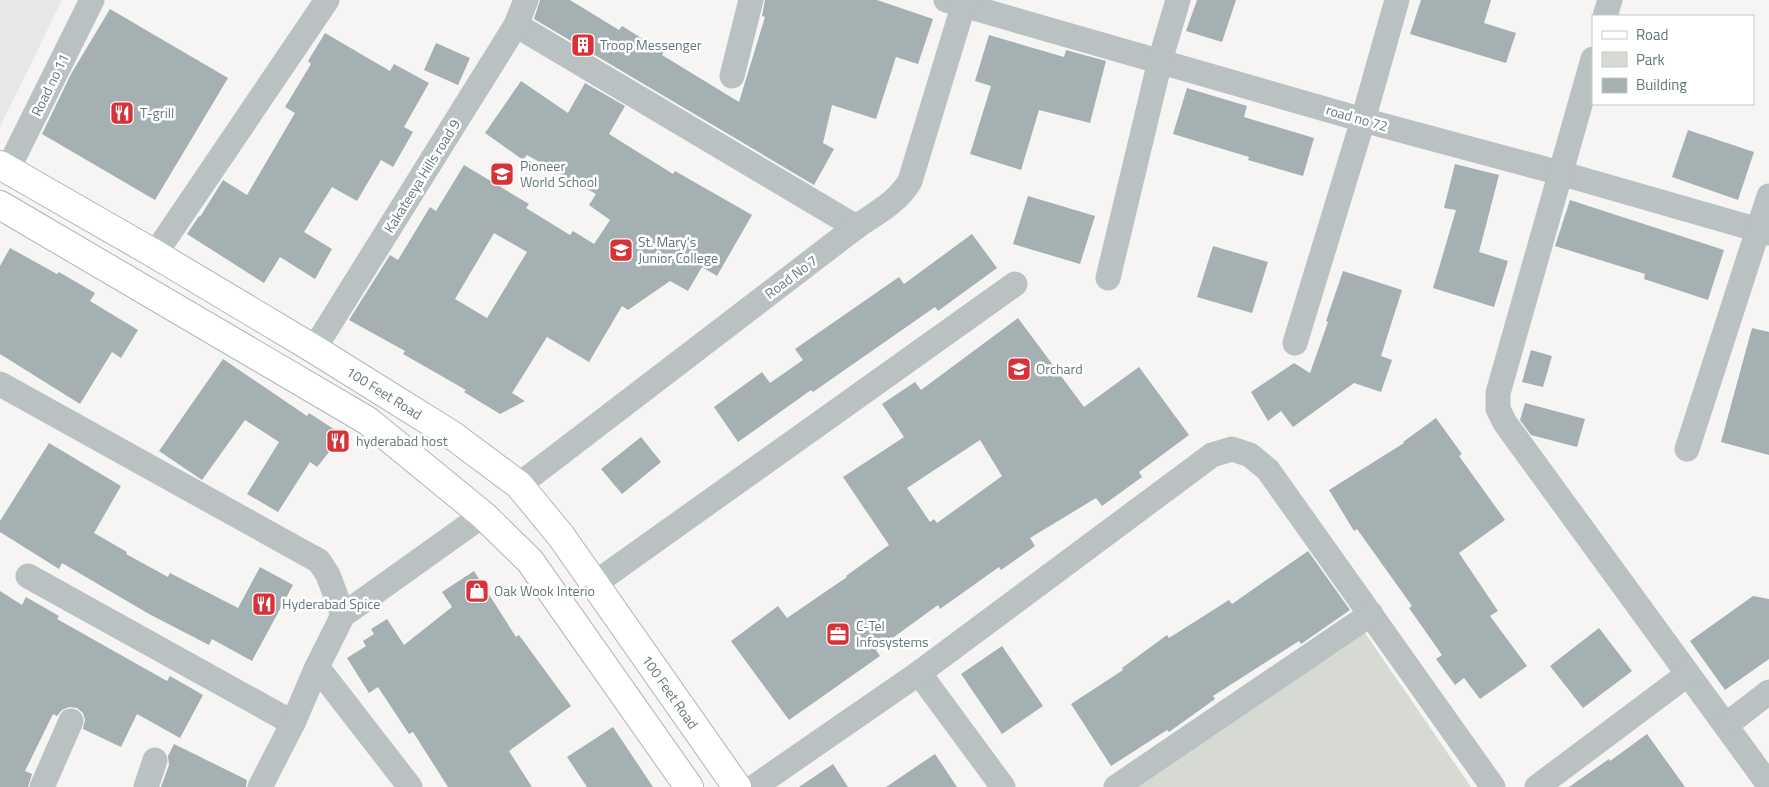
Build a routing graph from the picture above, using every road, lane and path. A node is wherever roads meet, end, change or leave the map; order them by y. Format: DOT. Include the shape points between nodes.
graph roads {
  1 [pos="92,0"];
  2 [pos="327,0"];
  3 [pos="526,0"];
  4 [pos="751,0"];
  5 [pos="1178,0"];
  6 [pos="1397,0"];
  7 [pos="1610,0"];
  8 [pos="959,2"];
  9 [pos="1605,15"];
  10 [pos="516,25"];
  11 [pos="1160,62"];
  12 [pos="1592,62"];
  13 [pos="732,76"];
  14 [pos="1363,120"];
  15 [pos="4,167"];
  16 [pos="1560,173"];
  17 [pos="1769,196"];
  18 [pos="3,212"];
  19 [pos="856,227"];
  20 [pos="1764,232"];
  21 [pos="155,254"];
  22 [pos="1108,278"];
  23 [pos="1014,284"];
  24 [pos="1295,343"];
  25 [pos="314,349"];
  26 [pos="0,384"];
  27 [pos="1687,449"];
  28 [pos="519,485"];
  29 [pos="483,515"];
  30 [pos="28,576"];
  31 [pos="594,584"];
  32 [pos="1371,614"];
  33 [pos="343,615"];
  34 [pos="318,667"];
  35 [pos="920,673"];
  36 [pos="1688,674"];
  37 [pos="1769,692"];
  38 [pos="71,721"];
  39 [pos="293,722"];
  40 [pos="1726,725"];
  41 [pos="702,737"];
  42 [pos="156,760"];
  43 [pos="671,760"];
  44 [pos="1769,785"];
  45 [pos="42,787"];
  46 [pos="146,787"];
  47 [pos="260,787"];
  48 [pos="410,787"];
  49 [pos="689,787"];
  50 [pos="737,787"];
  51 [pos="754,787"];
  52 [pos="1003,787"];
  53 [pos="1116,787"];
  54 [pos="1493,787"];
  55 [pos="1537,787"];
  1 -- 15 [label="street, Road no 11"];
  2 -- 21 [label="street"];
  3 -- 10 [label="street, Kakateeya Hills road 9"];
  4 -- 13 [label="street"];
  5 -- 11 [label="street"];
  6 -- 14 [label="street"];
  7 -- 9 [label="street"];
  8 -- 11 [label="street, road no 72"];
  8 -- 19 [label="street, Road No 7" via="910,181 893,202"];
  10 -- 19 [label="street"];
  10 -- 25 [label="street, Kakateeya Hills road 9"];
  11 -- 14 [label="street, road no 72"];
  11 -- 22 [label="street"];
  12 -- 16 [label="street"];
  14 -- 16 [label="street, road no 72"];
  14 -- 24 [label="street"];
  15 -- 21 [label="main road, 100 Feet Road"];
  16 -- 20 [label="street, road no 72"];
  16 -- 36 [label="street" via="1498,393 1498,409 1504,423"];
  17 -- 20 [label="street"];
  18 -- 29 [label="main road" via="368,421"];
  19 -- 28 [label="street, Road No 7"];
  20 -- 27 [label="street"];
  21 -- 25 [label="main road, 100 Feet Road"];
  23 -- 31 [label="street"];
  25 -- 28 [label="main road, 100 Feet Road" via="452,435"];
  26 -- 33 [label="street" via="319,561 328,575"];
  28 -- 31 [label="main road, 100 Feet Road" via="561,536"];
  29 -- 33 [label="street"];
  29 -- 43 [label="main road" via="530,561"];
  30 -- 39 [label="street"];
  31 -- 41 [label="main road, 100 Feet Road"];
  32 -- 35 [label="street" via="1268,470 1250,455 1232,449 1212,455"];
  32 -- 53 [label="street"];
  32 -- 54 [label="street"];
  33 -- 34 [label="street"];
  34 -- 39 [label="street"];
  34 -- 48 [label="street"];
  35 -- 51 [label="street"];
  35 -- 52 [label="street"];
  36 -- 40 [label="street"];
  36 -- 55 [label="street"];
  37 -- 40 [label="street"];
  38 -- 45 [label="street"];
  39 -- 47 [label="street"];
  40 -- 44 [label="street"];
  41 -- 43 [label="main road"];
  41 -- 50 [label="main road, 100 Feet Road"];
  42 -- 46 [label="street"];
  43 -- 49 [label="main road"];
}
